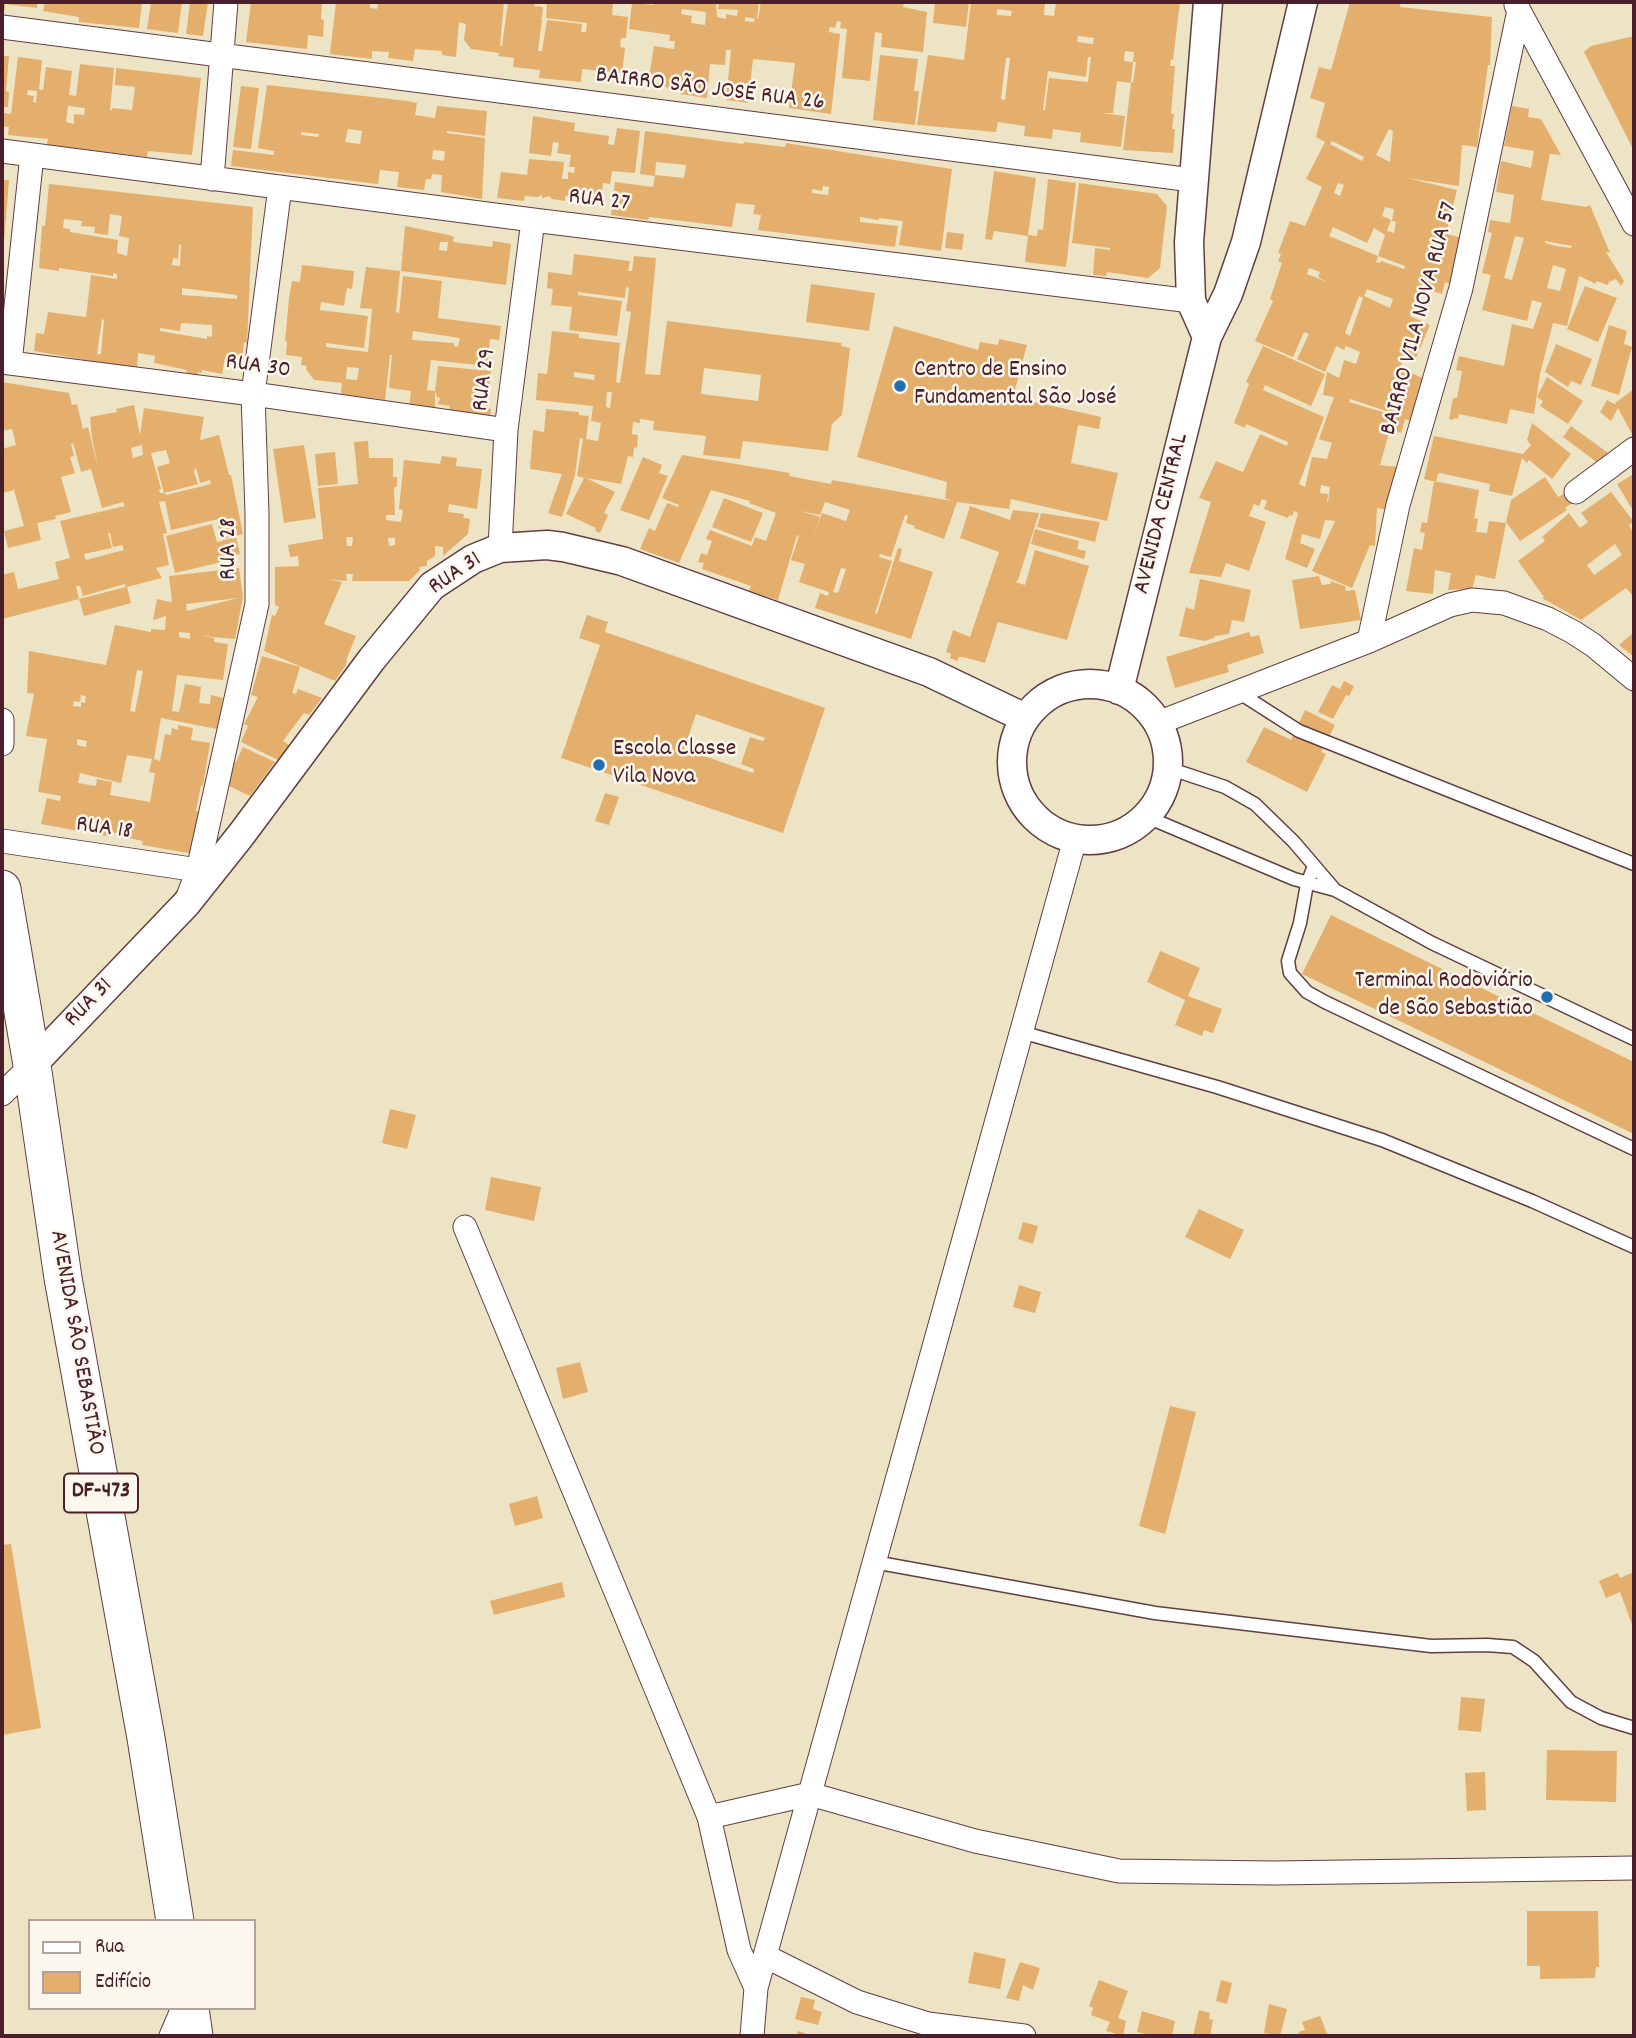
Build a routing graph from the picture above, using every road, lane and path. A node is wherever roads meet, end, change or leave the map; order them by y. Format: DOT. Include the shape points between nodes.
graph roads {
  1 [pos="226,2"];
  2 [pos="1208,2"];
  3 [pos="1303,2"];
  4 [pos="1517,6"];
  5 [pos="2,27"];
  6 [pos="221,54"];
  7 [pos="2,151"];
  8 [pos="32,155"];
  9 [pos="212,179"];
  10 [pos="1192,180"];
  11 [pos="280,187"];
  12 [pos="533,220"];
  13 [pos="1634,224"];
  14 [pos="1191,301"];
  15 [pos="1207,337"];
  16 [pos="6,363"];
  17 [pos="253,394"];
  18 [pos="506,430"];
  19 [pos="1634,449"];
  20 [pos="1576,492"];
  21 [pos="500,548"];
  22 [pos="1369,641"];
  23 [pos="1634,679"];
  24 [pos="1119,690"];
  25 [pos="1237,692"];
  26 [pos="1025,718"];
  27 [pos="2,720"];
  28 [pos="1158,723"];
  29 [pos="2,744"];
  30 [pos="1168,768"];
  31 [pos="1147,817"];
  32 [pos="1075,839"];
  33 [pos="2,841"];
  34 [pos="1634,864"];
  35 [pos="1314,866"];
  36 [pos="198,870"];
  37 [pos="1307,884"];
  38 [pos="2,889"];
  39 [pos="1335,890"];
  40 [pos="186,904"];
  41 [pos="1021,1032"];
  42 [pos="1634,1039"];
  43 [pos="32,1065"];
  44 [pos="2,1094"];
  45 [pos="1634,1149"];
  46 [pos="465,1227"];
  47 [pos="1634,1247"];
  48 [pos="874,1562"];
  49 [pos="1634,1728"];
  50 [pos="810,1794"];
  51 [pos="709,1817"];
  52 [pos="1634,1868"];
  53 [pos="175,1919"];
  54 [pos="765,1956"];
  55 [pos="756,1988"];
  56 [pos="182,2010"];
  57 [pos="190,2010"];
  58 [pos="172,2036"];
  59 [pos="194,2036"];
  60 [pos="752,2036"];
  61 [pos="1024,2036"];
  1 -- 6 [label="street"];
  2 -- 10 [label="street"];
  3 -- 15 [label="street, AVENIDA CENTRAL" via="1246,242"];
  4 -- 13 [label="street"];
  4 -- 22 [label="street, BAIRRO VILA NOVA RUA 57" via="1461,288 1398,505"];
  5 -- 6 [label="street, BAIRRO SÃO JOSÉ RUA 26"];
  6 -- 9 [label="street"];
  6 -- 10 [label="street, BAIRRO SÃO JOSÉ RUA 26"];
  7 -- 8 [label="street, RUA 27"];
  8 -- 9 [label="street, RUA 27"];
  8 -- 16 [label="street"];
  9 -- 11 [label="street, RUA 27"];
  10 -- 14 [label="street"];
  11 -- 12 [label="street, RUA 27"];
  11 -- 17 [label="street, RUA 28"];
  12 -- 14 [label="street, RUA 27"];
  12 -- 18 [label="street, RUA 29"];
  14 -- 15 [label="street"];
  15 -- 24 [label="street, AVENIDA CENTRAL"];
  16 -- 17 [label="street, RUA 30"];
  17 -- 18 [label="street, RUA 30"];
  17 -- 36 [label="street, RUA 28" via="257,604"];
  18 -- 21 [label="street, RUA 29"];
  19 -- 20 [label="street"];
  21 -- 26 [label="street, RUA 31" via="547,545 622,561 917,668"];
  21 -- 40 [label="street, RUA 31" via="473,559 432,586"];
  22 -- 23 [label="street" via="1450,605 1489,600 1522,608 1573,632"];
  22 -- 25 [label="street"];
  24 -- 26 [label="street" via="1093,684 1067,688 1043,699"];
  24 -- 28 [label="street" via="1141,703"];
  25 -- 28 [label="street"];
  25 -- 34 [label="lane" via="1299,731"];
  26 -- 32 [label="street" via="1012,756 1019,795 1032,816 1052,831"];
  27 -- 29 [label="street"];
  28 -- 30 [label="street"];
  30 -- 31 [label="street" via="1162,794"];
  30 -- 35 [label="lane" via="1225,787 1255,804"];
  31 -- 32 [label="street" via="1114,837"];
  31 -- 37 [label="lane"];
  32 -- 41 [label="street"];
  33 -- 36 [label="street, RUA 18"];
  35 -- 37 [label="lane"];
  35 -- 39 [label="lane"];
  36 -- 40 [label="street, RUA 28"];
  37 -- 39 [label="lane"];
  37 -- 45 [label="lane" via="1288,965 1307,992"];
  38 -- 43 [label="main road, AVENIDA SÃO SEBASTIÃO / DF-473"];
  39 -- 42 [label="lane" via="1432,943"];
  40 -- 43 [label="street, RUA 31"];
  41 -- 47 [label="lane" via="1382,1140"];
  41 -- 48 [label="street"];
  43 -- 44 [label="street"];
  43 -- 53 [label="main road, AVENIDA SÃO SEBASTIÃO / DF-473" via="62,1278"];
  46 -- 51 [label="street"];
  48 -- 49 [label="lane" via="1155,1614 1431,1646 1513,1647 1534,1661 1571,1702"];
  48 -- 50 [label="street"];
  50 -- 51 [label="street"];
  50 -- 52 [label="street" via="975,1841 1119,1871"];
  50 -- 54 [label="street"];
  51 -- 55 [label="street" via="739,1950"];
  54 -- 55 [label="street"];
  54 -- 61 [label="street" via="857,2002 928,2024"];
  55 -- 60 [label="street"];
  56 -- 58 [label="street"];
  57 -- 59 [label="main road"];
}
